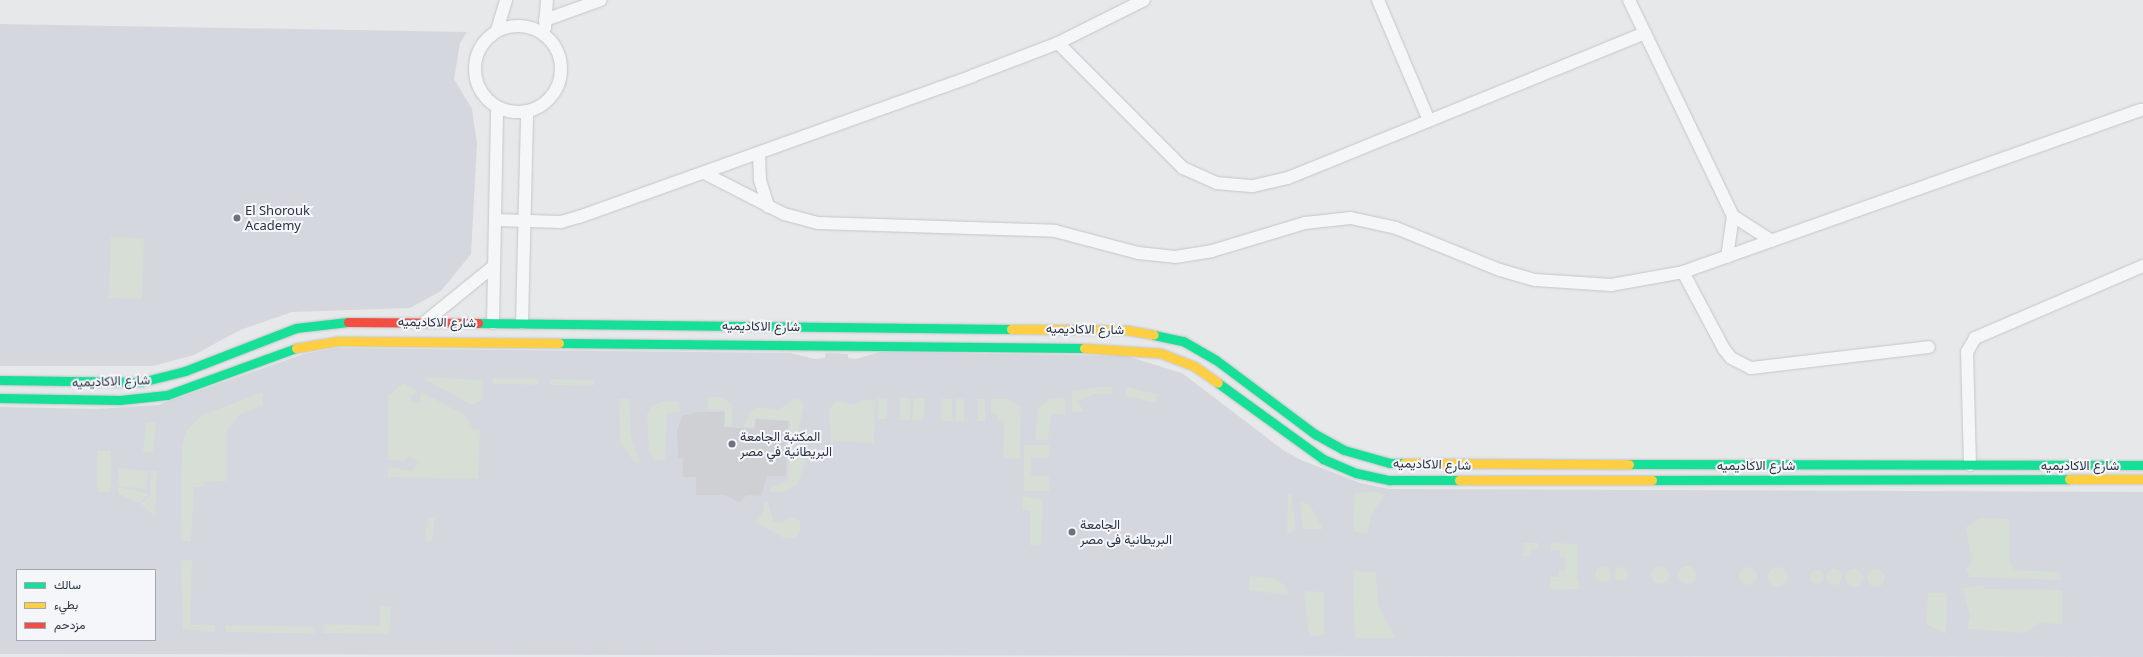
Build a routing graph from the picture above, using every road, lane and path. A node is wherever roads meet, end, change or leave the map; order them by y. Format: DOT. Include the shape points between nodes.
graph roads {
  1 [pos="506,0"];
  2 [pos="547,0"];
  3 [pos="601,0"];
  4 [pos="1144,0"];
  5 [pos="1378,0"];
  6 [pos="1629,0"];
  7 [pos="545,20"];
  8 [pos="497,30"];
  9 [pos="1645,33"];
  10 [pos="546,35"];
  11 [pos="1058,43"];
  12 [pos="498,108"];
  13 [pos="2141,110"];
  14 [pos="527,111"];
  15 [pos="1429,121"];
  16 [pos="759,153"];
  17 [pos="704,173"];
  18 [pos="768,207"];
  19 [pos="1733,216"];
  20 [pos="495,220"];
  21 [pos="524,220"];
  22 [pos="1772,240"];
  23 [pos="1728,256"];
  24 [pos="494,266"];
  25 [pos="2143,266"];
  26 [pos="1683,272"];
  27 [pos="425,322"];
  28 [pos="493,323"];
  29 [pos="522,323"];
  30 [pos="633,324"];
  31 [pos="296,328"];
  32 [pos="973,328"];
  33 [pos="633,343"];
  34 [pos="300,347"];
  35 [pos="973,347"];
  36 [pos="1929,347"];
  37 [pos="0,380"];
  38 [pos="60,382"];
  39 [pos="0,398"];
  40 [pos="62,400"];
  41 [pos="1456,465"];
  42 [pos="1904,465"];
  43 [pos="1970,465"];
  44 [pos="2143,465"];
  45 [pos="1904,480"];
  46 [pos="2143,480"];
  47 [pos="1456,481"];
  1 -- 8 [label="street"];
  2 -- 7 [label="street"];
  3 -- 7 [label="street"];
  4 -- 11 [label="street"];
  5 -- 15 [label="street"];
  6 -- 9 [label="street"];
  7 -- 10 [label="street"];
  8 -- 10 [label="street" via="522,25"];
  8 -- 12 [label="street" via="476,54 474,69 477,84"];
  9 -- 15 [label="street"];
  9 -- 19 [label="street"];
  10 -- 14 [label="street" via="559,55 560,79 548,100"];
  11 -- 15 [label="street" via="1169,156 1183,168 1216,183 1247,186 1271,184"];
  11 -- 16 [label="street"];
  12 -- 14 [label="street"];
  12 -- 20 [label="street"];
  13 -- 22 [label="street"];
  14 -- 21 [label="street"];
  16 -- 17 [label="street"];
  16 -- 18 [label="street" via="760,180"];
  17 -- 18 [label="street"];
  17 -- 21 [label="street" via="561,222"];
  18 -- 26 [label="street" via="801,220 831,224 1055,231 1138,253 1175,257 1212,251 1305,223 1351,218 1396,228 1500,270 1536,280 1611,285"];
  19 -- 22 [label="street"];
  19 -- 23 [label="street"];
  20 -- 21 [label="street"];
  20 -- 24 [label="street"];
  21 -- 29 [label="street"];
  22 -- 23 [label="street"];
  23 -- 26 [label="street"];
  24 -- 27 [label="street"];
  24 -- 28 [label="street"];
  25 -- 43 [label="street" via="1975,338 1967,352"];
  26 -- 36 [label="street" via="1724,349 1731,358 1751,368"];
  27 -- 28 [label="street, شارع الاكاديميه"];
  27 -- 31 [label="street, شارع الاكاديميه" via="336,322"];
  28 -- 29 [label="street, شارع الاكاديميه"];
  29 -- 30 [label="street, شارع الاكاديميه"];
  30 -- 32 [label="street, شارع الاكاديميه"];
  30 -- 33 [label="street"];
  31 -- 34 [label="street"];
  31 -- 38 [label="street, شارع الاكاديميه" via="163,378 118,383"];
  32 -- 35 [label="street"];
  32 -- 41 [label="street, شارع الاكاديميه" via="1127,330 1165,335 1200,350 1315,434 1344,450 1390,463"];
  33 -- 34 [label="street, شارع الاكاديميه" via="357,340"];
  33 -- 35 [label="street, شارع الاكاديميه"];
  34 -- 40 [label="street, شارع الاكاديميه" via="167,395 120,400"];
  35 -- 47 [label="street, شارع الاكاديميه" via="1124,348 1160,353 1194,366 1308,450 1339,467 1390,480"];
  37 -- 38 [label="street, شارع الاكاديميه"];
  38 -- 40 [label="street"];
  39 -- 40 [label="street, شارع الاكاديميه"];
  41 -- 42 [label="street, شارع الاكاديميه"];
  41 -- 47 [label="street"];
  42 -- 43 [label="street, شارع الاكاديميه"];
  42 -- 45 [label="street"];
  43 -- 44 [label="street, شارع الاكاديميه"];
  45 -- 46 [label="street, شارع الاكاديميه"];
  45 -- 47 [label="street, شارع الاكاديميه"];
}
